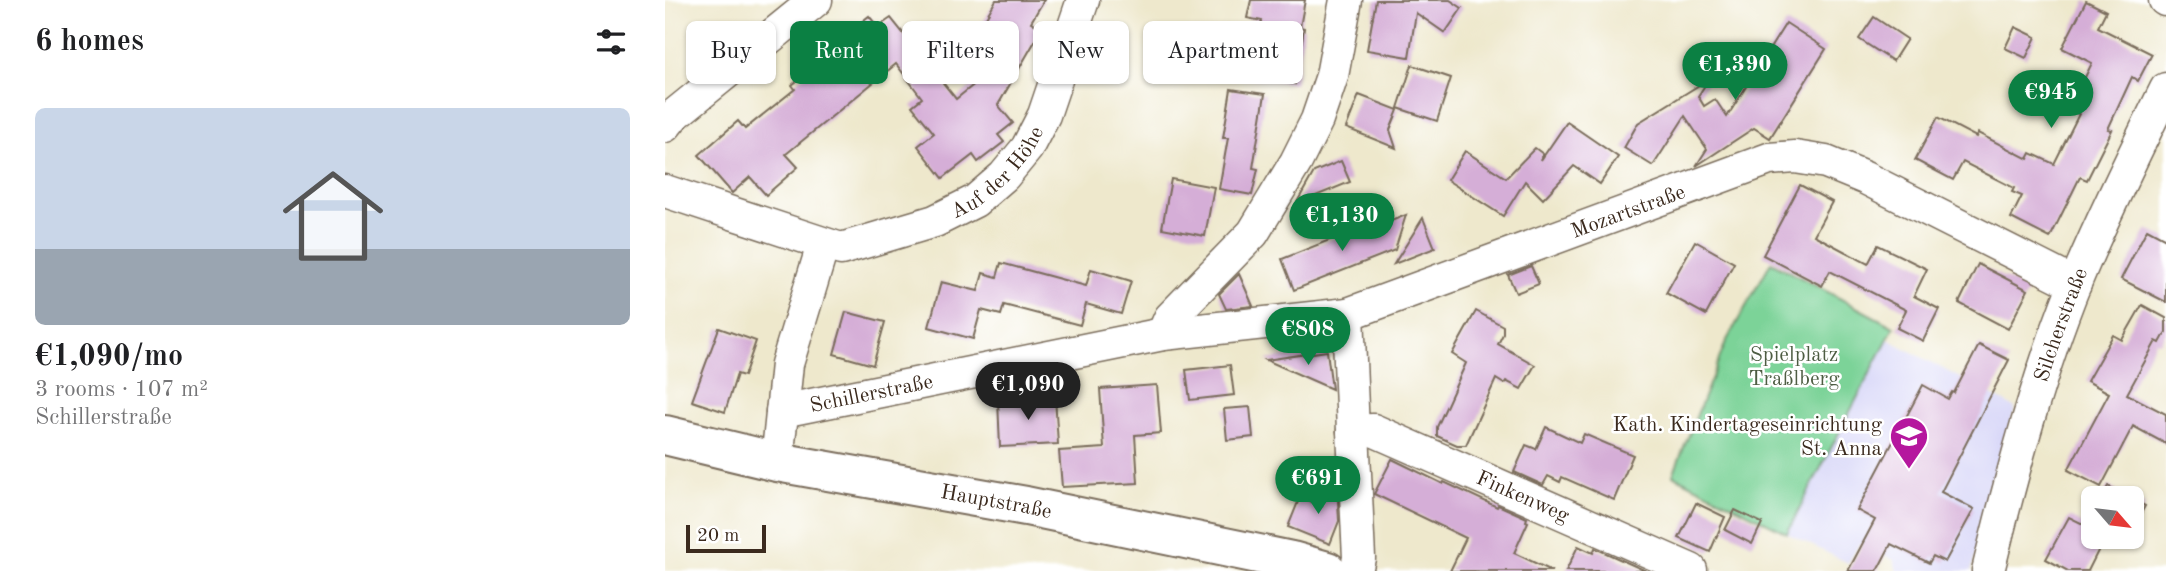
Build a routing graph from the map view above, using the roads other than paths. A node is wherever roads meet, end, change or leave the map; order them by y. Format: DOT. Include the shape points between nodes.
graph roads {
  1 [pos="817,0"];
  2 [pos="1083,0"];
  3 [pos="1346,0"];
  4 [pos="2166,89"];
  5 [pos="665,126"];
  6 [pos="665,191"];
  7 [pos="823,245"];
  8 [pos="2075,284"];
  9 [pos="1349,314"];
  10 [pos="1163,334"];
  11 [pos="782,411"];
  12 [pos="1353,431"];
  13 [pos="665,435"];
  14 [pos="778,462"];
  15 [pos="1691,570"];
  16 [pos="1327,571"];
  17 [pos="1356,571"];
  18 [pos="1989,571"];
  1 -- 5 [label="street"];
  2 -- 7 [label="street, Auf der Höhe" via="1044,115 1027,148 1004,176 975,201 936,221 841,249"];
  3 -- 10 [label="street" via="1332,76 1296,162 1252,233 1170,318"];
  4 -- 8 [label="street, Silcherstraße"];
  6 -- 7 [label="street, Auf der Höhe"];
  7 -- 11 [label="street" via="787,363"];
  8 -- 9 [label="street, Mozartstraße" via="1865,178 1826,162 1795,157 1769,159"];
  8 -- 18 [label="street, Silcherstraße" via="2008,492"];
  9 -- 10 [label="street, Mozartstraße"];
  9 -- 12 [label="street"];
  10 -- 11 [label="street, Schillerstraße"];
  11 -- 14 [label="street, Schillerstraße"];
  12 -- 15 [label="street, Finkenweg" via="1373,430"];
  12 -- 17 [label="street"];
  13 -- 14 [label="street, Hauptstraße"];
  14 -- 16 [label="street, Hauptstraße" via="1026,506"];
}
